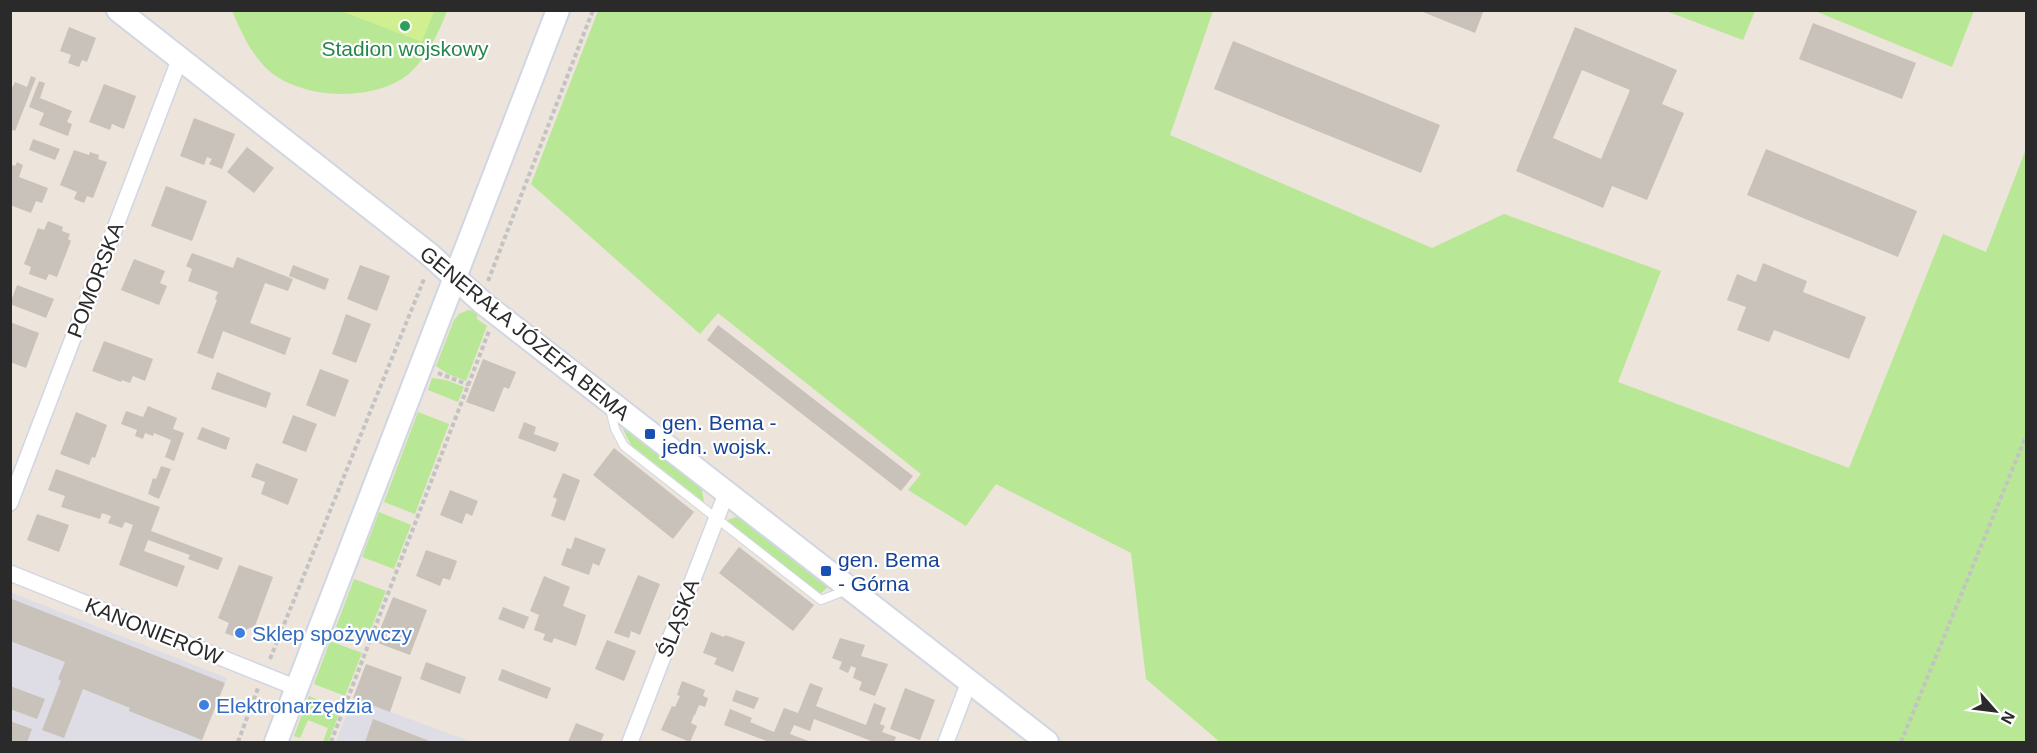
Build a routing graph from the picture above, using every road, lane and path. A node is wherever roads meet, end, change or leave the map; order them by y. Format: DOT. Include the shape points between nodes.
graph roads {
  1 [pos="118,10"];
  2 [pos="558,10"];
  3 [pos="593,10"];
  4 [pos="180,58"];
  5 [pos="424,279"];
  6 [pos="454,279"];
  7 [pos="486,288"];
  8 [pos="491,325"];
  9 [pos="608,402"];
  10 [pos="2026,436"];
  11 [pos="726,494"];
  12 [pos="10,502"];
  13 [pos="717,518"];
  14 [pos="10,573"];
  15 [pos="849,589"];
  16 [pos="263,675"];
  17 [pos="969,682"];
  18 [pos="297,688"];
  19 [pos="238,742"];
  20 [pos="276,742"];
  21 [pos="332,742"];
  22 [pos="630,742"];
  23 [pos="946,742"];
  24 [pos="1047,742"];
  25 [pos="1901,742"];
  1 -- 4 [label="street, GENERAŁA JÓZEFA BEMA"];
  2 -- 6 [label="street"];
  3 -- 7 [label="path"];
  4 -- 6 [label="street, GENERAŁA JÓZEFA BEMA" via="429,254"];
  4 -- 12 [label="street, POMORSKA"];
  5 -- 16 [label="path"];
  6 -- 9 [label="street, GENERAŁA JÓZEFA BEMA"];
  6 -- 18 [label="street"];
  8 -- 21 [label="path"];
  9 -- 11 [label="street, GENERAŁA JÓZEFA BEMA"];
  9 -- 13 [label="lane" via="624,446"];
  10 -- 25 [label="path"];
  11 -- 13 [label="street, ŚLĄSKA"];
  11 -- 15 [label="street, GENERAŁA JÓZEFA BEMA"];
  13 -- 15 [label="lane" via="821,600"];
  13 -- 22 [label="street, ŚLĄSKA"];
  14 -- 16 [label="street, KANONIERÓW"];
  15 -- 17 [label="street, GENERAŁA JÓZEFA BEMA"];
  16 -- 18 [label="street, KANONIERÓW"];
  16 -- 19 [label="path"];
  17 -- 23 [label="street"];
  17 -- 24 [label="street, GENERAŁA JÓZEFA BEMA"];
  18 -- 20 [label="street"];
}
